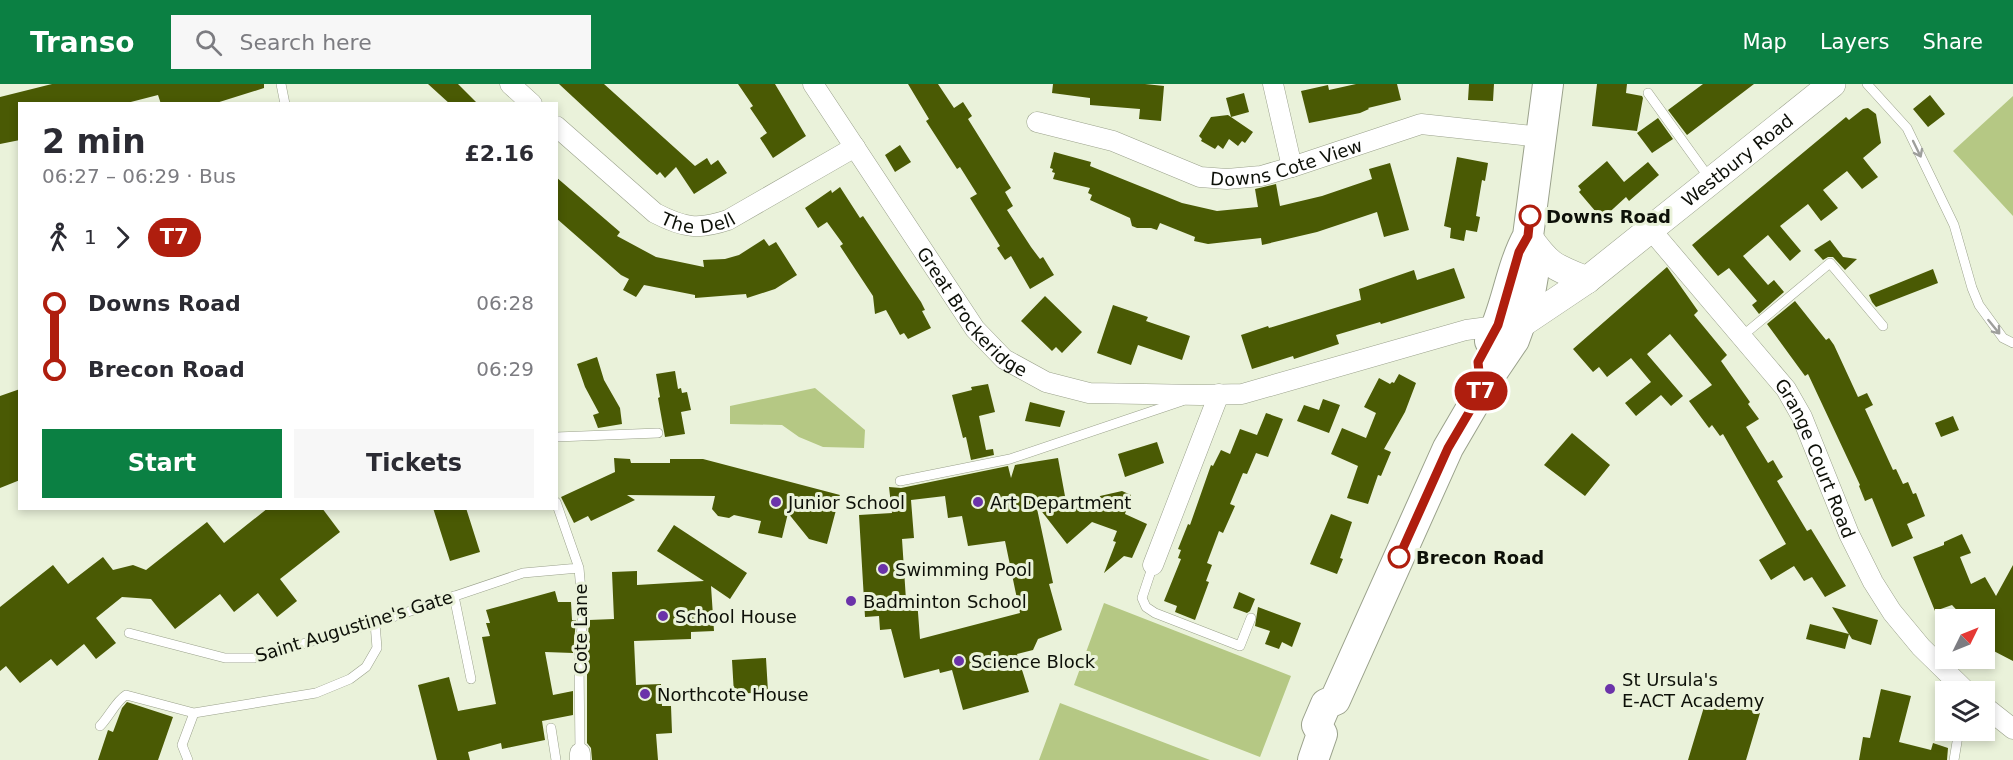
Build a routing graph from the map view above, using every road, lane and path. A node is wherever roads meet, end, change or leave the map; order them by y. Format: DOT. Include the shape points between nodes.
graph roads {
  1 [pos="281,84"];
  2 [pos="510,84"];
  3 [pos="813,84"];
  4 [pos="1273,84"];
  5 [pos="1548,84"];
  6 [pos="1832,84"];
  7 [pos="1867,84"];
  8 [pos="1648,93"];
  9 [pos="285,102"];
  10 [pos="530,102"];
  11 [pos="1037,122"];
  12 [pos="558,128"];
  13 [pos="1541,137"];
  14 [pos="855,147"];
  15 [pos="1292,167"];
  16 [pos="1712,182"];
  17 [pos="1651,230"];
  18 [pos="1528,236"];
  19 [pos="1587,280"];
  20 [pos="1509,325"];
  21 [pos="1882,326"];
  22 [pos="1742,337"];
  23 [pos="2013,343"];
  24 [pos="1210,394"];
  25 [pos="658,433"];
  26 [pos="558,437"];
  27 [pos="900,481"];
  28 [pos="558,508"];
  29 [pos="1153,565"];
  30 [pos="579,568"];
  31 [pos="454,596"];
  32 [pos="1251,618"];
  33 [pos="375,623"];
  34 [pos="129,633"];
  35 [pos="471,679"];
  36 [pos="1957,681"];
  37 [pos="194,713"];
  38 [pos="1995,715"];
  39 [pos="100,726"];
  40 [pos="551,728"];
  41 [pos="2013,729"];
  42 [pos="1957,741"];
  43 [pos="1318,747"];
  44 [pos="580,757"];
  45 [pos="188,760"];
  46 [pos="556,760"];
  47 [pos="1954,760"];
  1 -- 9 [label="lane"];
  2 -- 10 [label="street"];
  3 -- 14 [label="street, Great Brockeridge"];
  4 -- 15 [label="street"];
  5 -- 13 [label="main road"];
  6 -- 16 [label="main road, Westbury Road"];
  7 -- 23 [label="lane, one-way" via="1906,128 1954,225 1979,305 2003,338"];
  8 -- 16 [label="lane"];
  11 -- 15 [label="street, Downs Cote View" via="1113,141 1200,177 1261,176"];
  12 -- 14 [label="street, The Dell" via="656,213 689,227 728,220"];
  13 -- 15 [label="street, Downs Cote View" via="1421,124"];
  13 -- 18 [label="main road"];
  14 -- 24 [label="street, Great Brockeridge" via="975,329 1004,359 1046,382 1089,393"];
  16 -- 17 [label="main road, Westbury Road"];
  17 -- 19 [label="main road, Westbury Road"];
  17 -- 22 [label="street, Grange Court Road"];
  18 -- 19 [label="main road" via="1556,268"];
  18 -- 20 [label="main road, Westbury Road" via="1535,264 1529,299"];
  19 -- 20 [label="main road, Westbury Road"];
  20 -- 24 [label="street" via="1466,330 1242,394"];
  20 -- 43 [label="main road, Westbury Road" via="1514,340 1448,448 1335,700 1340,710 1338,716"];
  21 -- 22 [label="lane" via="1830,263"];
  22 -- 36 [label="street, Grange Court Road" via="1786,389 1802,417 1849,534 1892,612"];
  24 -- 27 [label="lane" via="1010,459"];
  24 -- 29 [label="street"];
  25 -- 26 [label="lane"];
  28 -- 30 [label="lane, Cote Lane"];
  29 -- 32 [label="lane" via="1142,598 1155,613 1240,646"];
  30 -- 31 [label="lane, Saint Augustine's Gate" via="524,573"];
  30 -- 44 [label="lane, Cote Lane" via="583,614"];
  31 -- 33 [label="lane, Saint Augustine's Gate"];
  31 -- 35 [label="lane"];
  33 -- 34 [label="lane, Saint Augustine's Gate" via="254,658 225,658"];
  33 -- 37 [label="lane" via="377,648 366,667 350,680 316,693"];
  37 -- 39 [label="lane" via="126,695"];
  37 -- 45 [label="lane" via="182,745"];
  38 -- 41 [label="street"];
  40 -- 46 [label="lane"];
  42 -- 47 [label="lane"];
}
